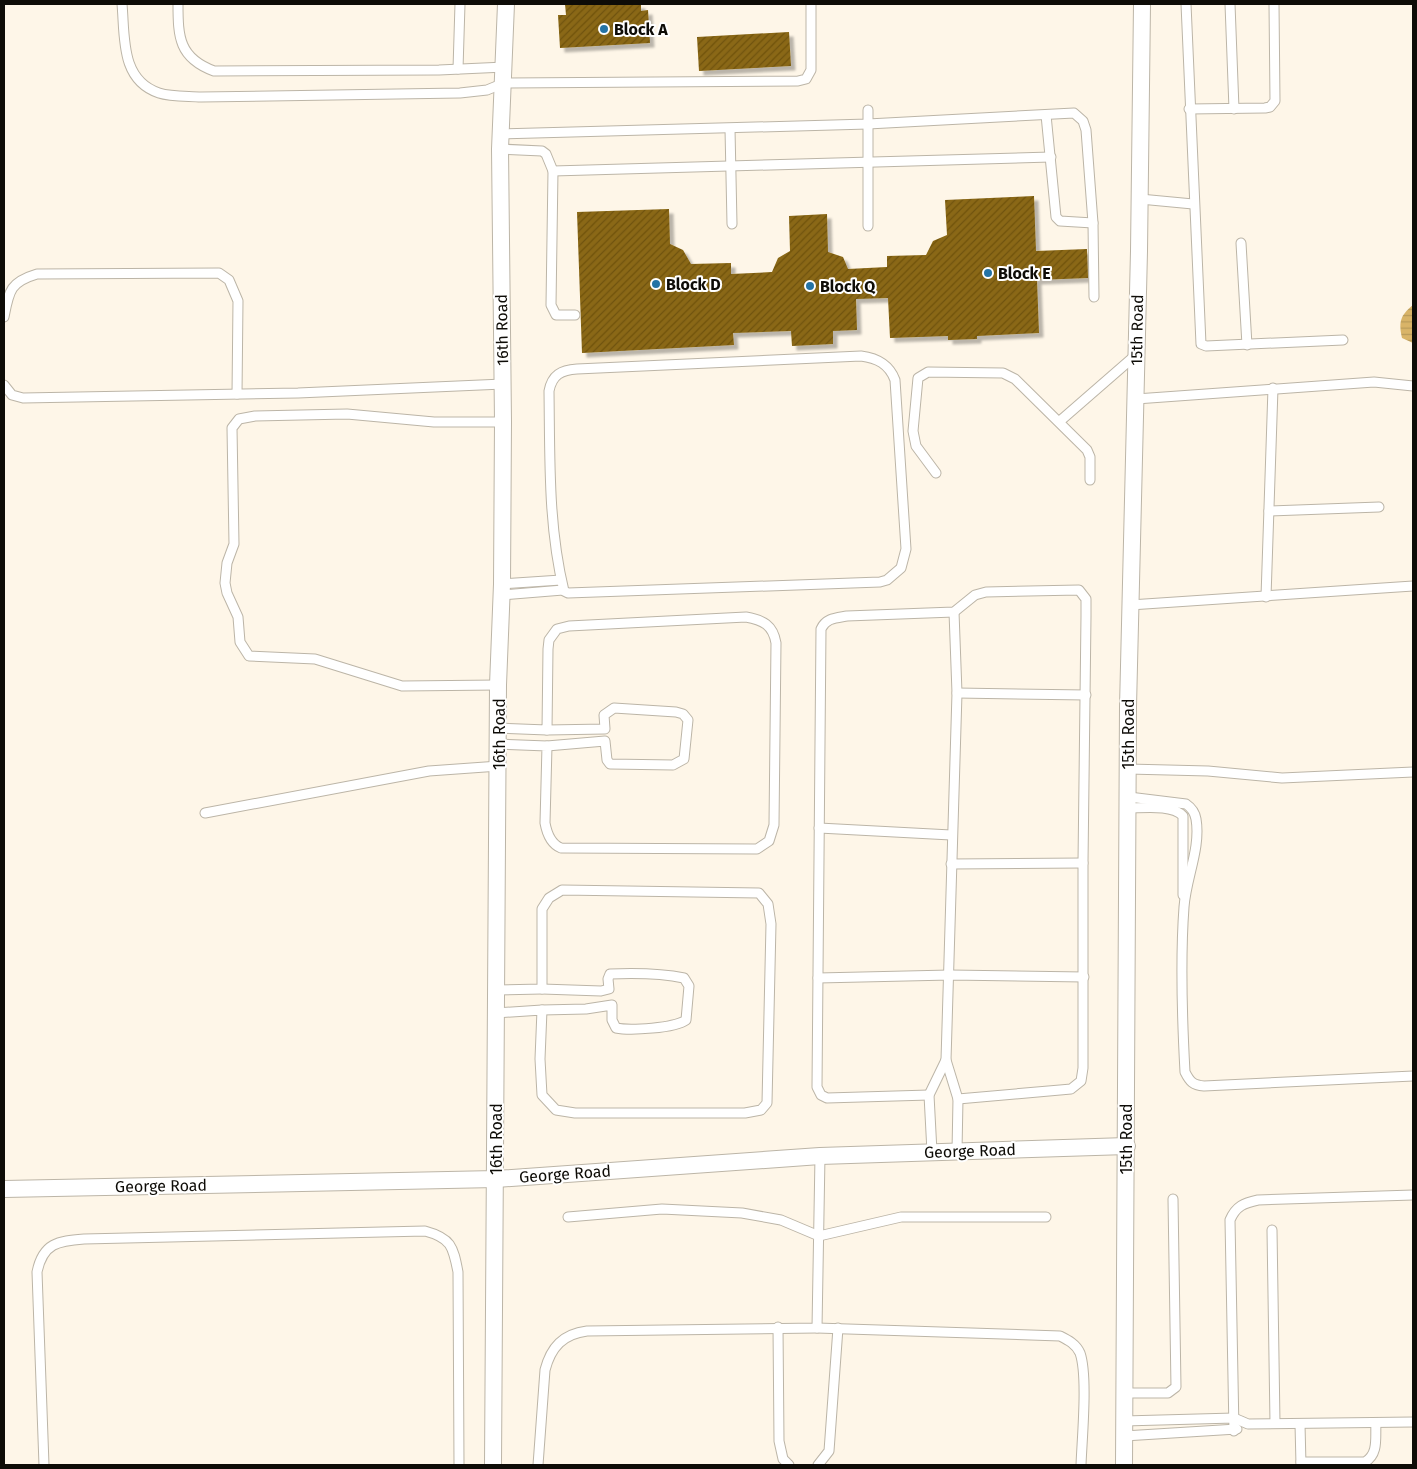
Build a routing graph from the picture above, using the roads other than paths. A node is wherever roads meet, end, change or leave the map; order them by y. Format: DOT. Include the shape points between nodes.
graph roads {
  1 [pos="122,4"];
  2 [pos="178,4"];
  3 [pos="460,4"];
  4 [pos="506,4"];
  5 [pos="811,4"];
  6 [pos="1142,4"];
  7 [pos="1186,4"];
  8 [pos="1230,4"];
  9 [pos="1274,4"];
  10 [pos="505,67"];
  11 [pos="458,69"];
  12 [pos="504,84"];
  13 [pos="1234,108"];
  14 [pos="1189,109"];
  15 [pos="868,110"];
  16 [pos="1046,115"];
  17 [pos="868,124"];
  18 [pos="730,129"];
  19 [pos="500,141"];
  20 [pos="1051,156"];
  21 [pos="868,163"];
  22 [pos="730,167"];
  23 [pos="553,171"];
  24 [pos="1140,199"];
  25 [pos="1193,204"];
  26 [pos="1092,223"];
  27 [pos="732,224"];
  28 [pos="868,226"];
  29 [pos="1241,243"];
  30 [pos="1094,297"];
  31 [pos="574,314"];
  32 [pos="4,317"];
  33 [pos="1343,340"];
  34 [pos="1247,345"];
  35 [pos="1137,353"];
  36 [pos="502,384"];
  37 [pos="4,385"];
  38 [pos="1413,386"];
  39 [pos="1273,388"];
  40 [pos="237,394"];
  41 [pos="1136,399"];
  42 [pos="1060,421"];
  43 [pos="503,422"];
  44 [pos="936,474"];
  45 [pos="1090,480"];
  46 [pos="1379,507"];
  47 [pos="1269,511"];
  48 [pos="561,580"];
  49 [pos="1413,586"];
  50 [pos="502,590"];
  51 [pos="564,590"];
  52 [pos="1266,597"];
  53 [pos="1130,606"];
  54 [pos="954,612"];
  55 [pos="498,686"];
  56 [pos="956,693"];
  57 [pos="1086,695"];
  58 [pos="604,729"];
  59 [pos="547,730"];
  60 [pos="498,736"];
  61 [pos="606,742"];
  62 [pos="547,746"];
  63 [pos="499,766"];
  64 [pos="1128,770"];
  65 [pos="1413,772"];
  66 [pos="1128,803"];
  67 [pos="205,813"];
  68 [pos="819,828"];
  69 [pos="952,835"];
  70 [pos="1083,863"];
  71 [pos="951,864"];
  72 [pos="1184,905"];
  73 [pos="950,975"];
  74 [pos="1084,977"];
  75 [pos="818,978"];
  76 [pos="610,989"];
  77 [pos="496,990"];
  78 [pos="542,990"];
  79 [pos="612,1005"];
  80 [pos="542,1010"];
  81 [pos="496,1013"];
  82 [pos="946,1060"];
  83 [pos="1413,1076"];
  84 [pos="929,1095"];
  85 [pos="958,1099"];
  86 [pos="1126,1146"];
  87 [pos="932,1152"];
  88 [pos="957,1152"];
  89 [pos="820,1156"];
  90 [pos="496,1179"];
  91 [pos="4,1189"];
  92 [pos="1413,1195"];
  93 [pos="1173,1199"];
  94 [pos="1046,1216"];
  95 [pos="568,1217"];
  96 [pos="1272,1230"];
  97 [pos="819,1236"];
  98 [pos="778,1327"];
  99 [pos="817,1328"];
  100 [pos="838,1328"];
  101 [pos="1124,1393"];
  102 [pos="1234,1418"];
  103 [pos="1376,1422"];
  104 [pos="1413,1422"];
  105 [pos="1248,1424"];
  106 [pos="1275,1424"];
  107 [pos="1300,1424"];
  108 [pos="1124,1428"];
  109 [pos="1234,1431"];
  110 [pos="1301,1463"];
  111 [pos="44,1465"];
  112 [pos="459,1465"];
  113 [pos="493,1465"];
  114 [pos="538,1465"];
  115 [pos="788,1465"];
  116 [pos="818,1465"];
  117 [pos="1081,1465"];
  118 [pos="1124,1465"];
  1 -- 12 [label="lane" via="127,62 135,77 159,93 201,97 460,93"];
  2 -- 11 [label="lane" via="178,34 184,49 201,66 214,72"];
  3 -- 11 [label="lane"];
  4 -- 10 [label="street, 16th Road"];
  5 -- 12 [label="lane" via="811,70 801,80"];
  6 -- 24 [label="street, 15th Road"];
  7 -- 14 [label="lane"];
  8 -- 13 [label="lane"];
  9 -- 13 [label="lane" via="1276,101 1265,108"];
  10 -- 11 [label="lane"];
  10 -- 12 [label="street, 16th Road"];
  12 -- 19 [label="street, 16th Road"];
  13 -- 14 [label="lane"];
  14 -- 25 [label="lane"];
  15 -- 17 [label="lane"];
  16 -- 17 [label="lane"];
  16 -- 20 [label="lane"];
  16 -- 26 [label="lane" via="1074,113 1084,124"];
  17 -- 18 [label="lane"];
  17 -- 21 [label="lane"];
  18 -- 19 [label="lane"];
  18 -- 22 [label="lane"];
  19 -- 23 [label="lane" via="544,152"];
  19 -- 36 [label="street, 16th Road"];
  20 -- 21 [label="lane"];
  20 -- 26 [label="lane" via="1056,217 1060,221"];
  21 -- 22 [label="lane"];
  21 -- 28 [label="lane"];
  22 -- 23 [label="lane"];
  22 -- 27 [label="lane"];
  23 -- 31 [label="lane" via="551,305 556,315"];
  24 -- 25 [label="lane"];
  24 -- 35 [label="street, 15th Road"];
  25 -- 34 [label="lane" via="1201,344"];
  26 -- 30 [label="lane"];
  29 -- 34 [label="lane"];
  32 -- 40 [label="lane" via="12,288 17,282 37,274 218,273 228,280 238,301"];
  33 -- 34 [label="lane"];
  35 -- 41 [label="street, 15th Road"];
  35 -- 42 [label="lane"];
  36 -- 40 [label="lane"];
  36 -- 43 [label="street, 16th Road"];
  37 -- 40 [label="lane" via="12,395 23,398"];
  38 -- 39 [label="lane" via="1374,382"];
  39 -- 41 [label="lane"];
  39 -- 47 [label="lane"];
  41 -- 53 [label="street, 15th Road"];
  42 -- 44 [label="lane" via="1015,379 1003,373 928,372 918,378 913,430 916,446"];
  42 -- 45 [label="lane" via="1087,450"];
  43 -- 50 [label="street, 16th Road"];
  43 -- 55 [label="lane" via="434,422 347,414 239,419 232,428 234,544 227,563 225,584 238,616 240,642 249,656 315,658 402,686"];
  46 -- 47 [label="lane"];
  47 -- 52 [label="lane"];
  48 -- 50 [label="lane"];
  48 -- 51 [label="lane"];
  48 -- 51 [label="lane" via="551,491 549,391 553,379 564,370 861,356 874,358 892,372 906,549 901,568 887,580 568,593"];
  49 -- 52 [label="lane"];
  50 -- 51 [label="lane"];
  50 -- 55 [label="street, 16th Road"];
  52 -- 53 [label="lane"];
  53 -- 64 [label="street, 15th Road"];
  54 -- 56 [label="lane"];
  54 -- 57 [label="lane" via="974,595 986,592 1080,590 1086,599"];
  54 -- 68 [label="lane" via="847,616 824,623 820,637"];
  55 -- 60 [label="street, 16th Road"];
  56 -- 57 [label="lane"];
  56 -- 69 [label="lane"];
  57 -- 70 [label="lane"];
  58 -- 59 [label="lane"];
  58 -- 61 [label="lane"];
  58 -- 61 [label="lane" via="604,714 614,708 676,712 688,720 684,759 677,764 610,764"];
  59 -- 60 [label="lane"];
  59 -- 62 [label="lane" via="548,649 549,640 557,629 746,617 763,621 774,634 774,825 772,836 757,850 573,849 556,846 545,823"];
  60 -- 62 [label="lane"];
  60 -- 63 [label="street, 16th Road"];
  61 -- 62 [label="lane"];
  63 -- 67 [label="lane" via="429,771"];
  63 -- 77 [label="street, 16th Road"];
  64 -- 65 [label="lane" via="1208,771 1282,778"];
  64 -- 66 [label="street, 15th Road"];
  66 -- 72 [label="lane" via="1176,811 1183,816"];
  66 -- 72 [label="lane" via="1175,801 1193,810 1197,842"];
  66 -- 86 [label="street, 15th Road"];
  68 -- 69 [label="lane"];
  68 -- 75 [label="lane"];
  69 -- 71 [label="lane"];
  70 -- 71 [label="lane"];
  70 -- 74 [label="lane"];
  71 -- 73 [label="lane"];
  72 -- 83 [label="lane" via="1182,991 1185,1072 1194,1085"];
  73 -- 74 [label="lane"];
  73 -- 75 [label="lane"];
  73 -- 82 [label="lane"];
  74 -- 85 [label="lane" via="1083,1068 1077,1086"];
  75 -- 84 [label="lane" via="817,1087 822,1095 839,1099"];
  76 -- 78 [label="lane" via="591,992"];
  76 -- 79 [label="lane"];
  76 -- 79 [label="lane" via="608,976 622,974 675,976 684,978 689,986 688,1013 682,1023 616,1028 612,1020"];
  77 -- 78 [label="lane"];
  77 -- 81 [label="street, 16th Road"];
  78 -- 80 [label="lane" via="542,909 558,892 759,893 768,904 771,924 767,1103 761,1110 745,1113 575,1113 556,1110 542,1096"];
  79 -- 80 [label="lane"];
  80 -- 81 [label="lane"];
  81 -- 90 [label="street, 16th Road"];
  82 -- 84 [label="lane"];
  82 -- 85 [label="lane"];
  84 -- 87 [label="lane"];
  85 -- 88 [label="lane"];
  86 -- 88 [label="street, George Road"];
  86 -- 101 [label="street, 15th Road"];
  87 -- 88 [label="street, George Road"];
  87 -- 89 [label="street, George Road"];
  89 -- 90 [label="street, George Road"];
  89 -- 97 [label="lane"];
  90 -- 91 [label="street, George Road"];
  90 -- 113 [label="street, 16th Road"];
  92 -- 102 [label="lane" via="1258,1200 1235,1210 1230,1220"];
  93 -- 101 [label="lane" via="1176,1387 1168,1393"];
  94 -- 97 [label="lane" via="901,1217"];
  95 -- 97 [label="lane" via="662,1209 742,1213 781,1220"];
  96 -- 106 [label="lane"];
  97 -- 99 [label="lane"];
  98 -- 99 [label="lane"];
  98 -- 114 [label="lane" via="573,1333 553,1348 546,1363"];
  98 -- 115 [label="lane" via="779,1441 783,1459"];
  99 -- 100 [label="lane"];
  100 -- 116 [label="lane" via="829,1451"];
  100 -- 117 [label="lane" via="1060,1336 1072,1342 1079,1351 1084,1370"];
  101 -- 108 [label="street, 15th Road"];
  102 -- 105 [label="lane"];
  102 -- 108 [label="lane"];
  102 -- 109 [label="lane"];
  103 -- 104 [label="lane"];
  103 -- 107 [label="lane"];
  103 -- 110 [label="lane" via="1375,1452 1365,1462"];
  105 -- 106 [label="lane"];
  105 -- 109 [label="lane"];
  106 -- 107 [label="lane"];
  107 -- 110 [label="lane"];
  108 -- 109 [label="lane"];
  108 -- 118 [label="street, 15th Road"];
  111 -- 112 [label="lane" via="37,1272 40,1259 54,1244 84,1239 425,1231 446,1239 452,1247 458,1272"];
}
